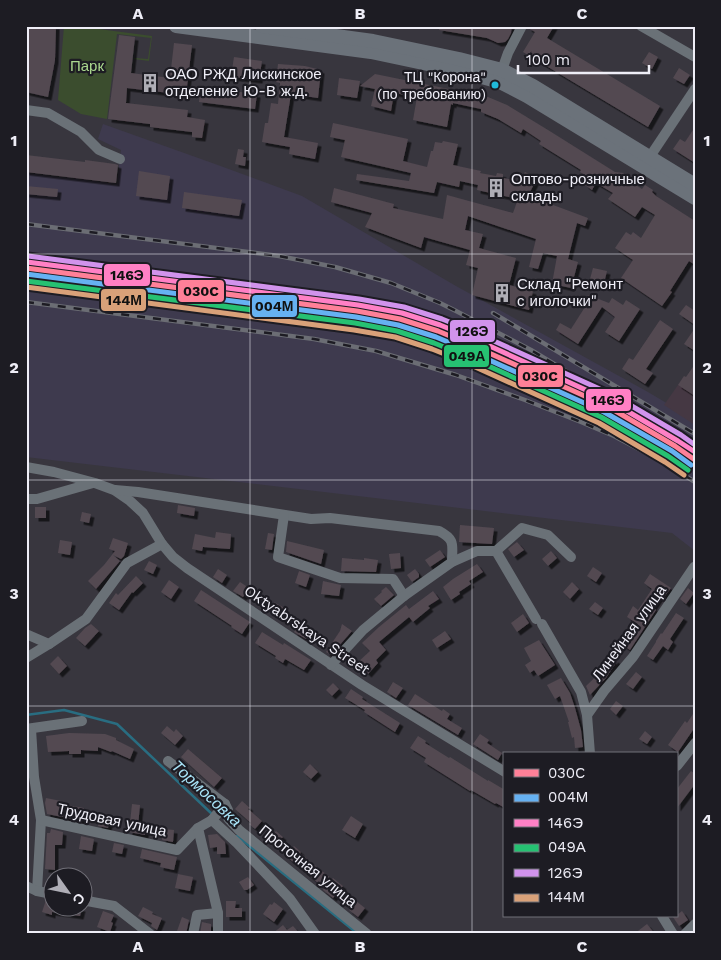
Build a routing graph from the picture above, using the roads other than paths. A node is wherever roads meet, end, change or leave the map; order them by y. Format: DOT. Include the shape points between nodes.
graph roads {
  1 [pos="176,26"];
  2 [pos="262,26"];
  3 [pos="522,26"];
  4 [pos="641,26"];
  5 [pos="245,31"];
  6 [pos="695,57"];
  7 [pos="502,70"];
  8 [pos="695,89"];
  9 [pos="26,110"];
  10 [pos="649,158"];
  11 [pos="120,159"];
  12 [pos="695,184"];
  13 [pos="695,198"];
  14 [pos="26,467"];
  15 [pos="94,483"];
  16 [pos="114,490"];
  17 [pos="26,499"];
  18 [pos="284,515"];
  19 [pos="162,544"];
  20 [pos="496,551"];
  21 [pos="571,557"];
  22 [pos="452,562"];
  23 [pos="694,568"];
  24 [pos="404,596"];
  25 [pos="26,634"];
  26 [pos="49,644"];
  27 [pos="26,658"];
  28 [pos="331,665"];
  29 [pos="587,715"];
  30 [pos="82,721"];
  31 [pos="29,729"];
  32 [pos="695,743"];
  33 [pos="590,752"];
  34 [pos="168,761"];
  35 [pos="678,765"];
  36 [pos="503,771"];
  37 [pos="225,804"];
  38 [pos="41,820"];
  39 [pos="212,820"];
  40 [pos="198,828"];
  41 [pos="26,876"];
  42 [pos="38,876"];
  43 [pos="26,886"];
  44 [pos="37,891"];
  45 [pos="42,892"];
  46 [pos="92,902"];
  47 [pos="218,913"];
  48 [pos="663,918"];
  49 [pos="695,924"];
  50 [pos="150,934"];
  51 [pos="193,934"];
  52 [pos="218,934"];
  53 [pos="315,934"];
  54 [pos="367,934"];
  55 [pos="673,934"];
  56 [pos="685,934"];
  1 -- 5 [label="main road"];
  2 -- 7 [label="main road" via="373,41"];
  3 -- 7 [label="street"];
  4 -- 6 [label="street"];
  5 -- 13 [label="main road" via="371,52 500,82"];
  7 -- 10 [label="main road"];
  8 -- 10 [label="street"];
  9 -- 11 [label="street" via="48,112 82,132 99,150"];
  10 -- 12 [label="main road"];
  14 -- 15 [label="street"];
  15 -- 16 [label="street"];
  15 -- 17 [label="street" via="37,499"];
  16 -- 18 [label="street"];
  16 -- 19 [label="street, Oktyabrskaya Street" via="143,513"];
  18 -- 22 [label="street" via="439,531 449,537 452,544"];
  18 -- 24 [label="street" via="278,557 340,578 393,579"];
  19 -- 26 [label="street" via="127,563 86,619"];
  19 -- 28 [label="street, Oktyabrskaya Street" via="187,568"];
  20 -- 21 [label="street" via="522,528 548,535"];
  20 -- 22 [label="street" via="477,551"];
  20 -- 29 [label="street, Линейная улица" via="581,692"];
  22 -- 24 [label="street"];
  23 -- 29 [label="street, Линейная улица" via="633,657"];
  24 -- 28 [label="street" via="363,630"];
  25 -- 26 [label="street"];
  26 -- 27 [label="street"];
  28 -- 36 [label="street, Oktyabrskaya Street"];
  29 -- 33 [label="street, Линейная улица"];
  30 -- 31 [label="street"];
  31 -- 38 [label="street, Трудовая улица"];
  32 -- 35 [label="street"];
  34 -- 37 [label="street, Проточная улица"];
  37 -- 39 [label="street"];
  37 -- 54 [label="street, Проточная улица" via="228,818 239,830"];
  38 -- 40 [label="street, Трудовая улица" via="176,850"];
  38 -- 42 [label="street, Трудовая улица"];
  39 -- 40 [label="street"];
  39 -- 53 [label="street" via="290,899"];
  40 -- 47 [label="street"];
  41 -- 42 [label="street"];
  42 -- 44 [label="street, Трудовая улица"];
  43 -- 44 [label="street"];
  44 -- 45 [label="street"];
  46 -- 50 [label="street" via="114,906"];
  47 -- 51 [label="street" via="197,915"];
  47 -- 52 [label="street"];
  48 -- 55 [label="street"];
  49 -- 56 [label="street"];
}
